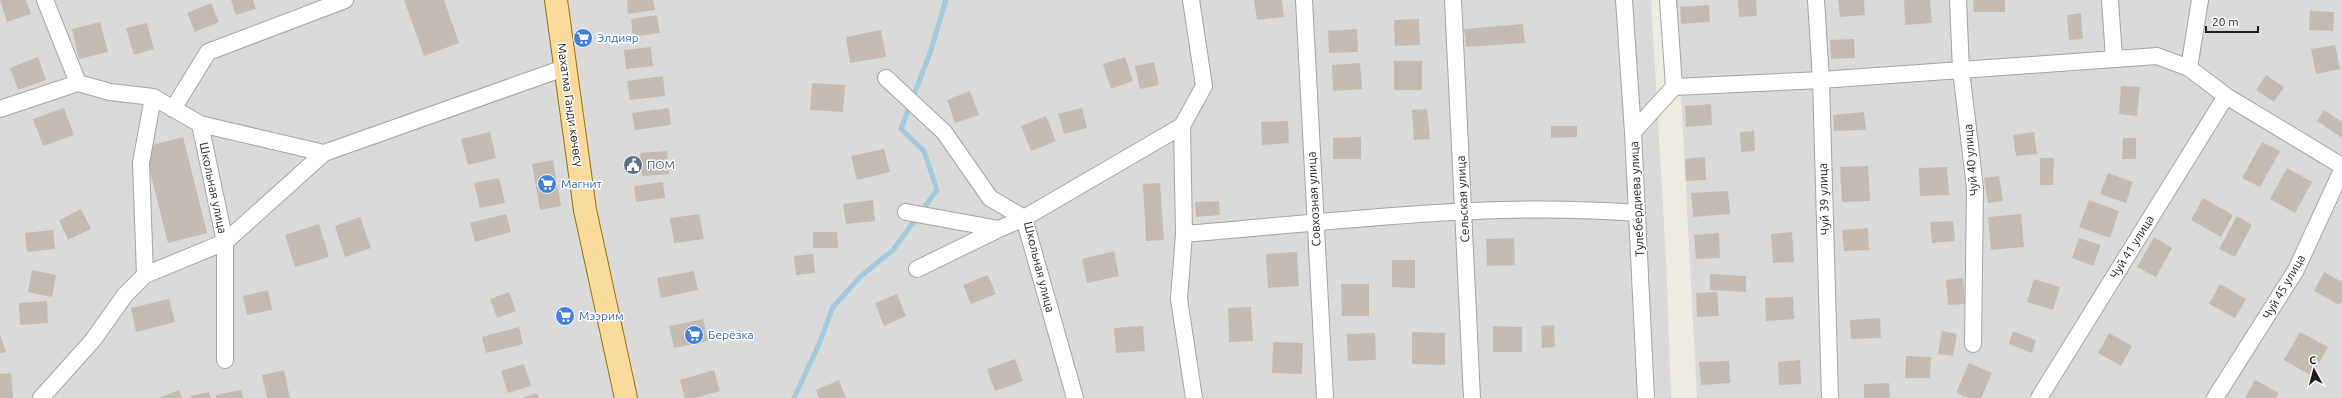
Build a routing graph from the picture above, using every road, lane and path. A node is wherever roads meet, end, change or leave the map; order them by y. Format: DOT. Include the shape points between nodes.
graph roads {
  1 [pos="45,0"];
  2 [pos="345,0"];
  3 [pos="556,0"];
  4 [pos="1191,0"];
  5 [pos="1304,0"];
  6 [pos="1453,0"];
  7 [pos="1624,0"];
  8 [pos="1668,0"];
  9 [pos="1816,0"];
  10 [pos="1958,0"];
  11 [pos="2110,0"];
  12 [pos="2200,0"];
  13 [pos="2114,58"];
  14 [pos="564,68"];
  15 [pos="2189,68"];
  16 [pos="1961,70"];
  17 [pos="886,78"];
  18 [pos="1821,80"];
  19 [pos="78,83"];
  20 [pos="1674,87"];
  21 [pos="2226,96"];
  22 [pos="153,97"];
  23 [pos="0,109"];
  24 [pos="173,109"];
  25 [pos="200,124"];
  26 [pos="1182,126"];
  27 [pos="1633,132"];
  28 [pos="324,153"];
  29 [pos="2342,166"];
  30 [pos="2342,170"];
  31 [pos="906,212"];
  32 [pos="1464,212"];
  33 [pos="1637,213"];
  34 [pos="1024,218"];
  35 [pos="1315,224"];
  36 [pos="999,229"];
  37 [pos="1184,234"];
  38 [pos="225,242"];
  39 [pos="917,269"];
  40 [pos="145,274"];
  41 [pos="1973,344"];
  42 [pos="225,360"];
  43 [pos="42,398"];
  44 [pos="626,398"];
  45 [pos="1075,398"];
  46 [pos="1194,398"];
  47 [pos="1325,398"];
  48 [pos="1472,398"];
  49 [pos="1646,398"];
  50 [pos="1830,398"];
  51 [pos="2039,398"];
  52 [pos="2215,398"];
  1 -- 19 [label="street"];
  2 -- 24 [label="street" via="208,52"];
  3 -- 14 [label="main road, Махатма Ганди көчөсү"];
  4 -- 26 [label="street" via="1204,86"];
  5 -- 35 [label="street, Совхозная улица"];
  6 -- 32 [label="street, Сельская улица"];
  7 -- 27 [label="street, Тулебердиева улица"];
  8 -- 20 [label="street"];
  9 -- 18 [label="street, Чуй 39 улица"];
  10 -- 16 [label="street, Чуй 40 улица"];
  11 -- 13 [label="street"];
  12 -- 15 [label="street"];
  13 -- 15 [label="street" via="2157,56"];
  13 -- 16 [label="street"];
  14 -- 28 [label="street"];
  14 -- 44 [label="main road, Махатма Ганди көчөсү" via="584,210"];
  15 -- 21 [label="street"];
  16 -- 18 [label="street"];
  16 -- 41 [label="street, Чуй 40 улица" via="1975,188"];
  17 -- 34 [label="street" via="944,132 990,198"];
  18 -- 20 [label="street"];
  18 -- 50 [label="street, Чуй 39 улица"];
  19 -- 22 [label="street" via="110,92"];
  19 -- 23 [label="street"];
  20 -- 27 [label="street"];
  21 -- 29 [label="street"];
  21 -- 51 [label="street, Чуй 41 улица"];
  22 -- 24 [label="street"];
  22 -- 40 [label="street" via="141,163"];
  24 -- 25 [label="street"];
  25 -- 28 [label="street"];
  25 -- 38 [label="street, Школьная улица"];
  26 -- 34 [label="street, Школьная улица"];
  26 -- 37 [label="street"];
  27 -- 33 [label="street, Тулебердиева улица"];
  28 -- 38 [label="street"];
  30 -- 52 [label="street, Чуй 45 улица" via="2296,270"];
  31 -- 36 [label="street"];
  32 -- 33 [label="street" via="1589,209"];
  32 -- 35 [label="street"];
  32 -- 48 [label="street, Сельская улица"];
  33 -- 49 [label="street, Тулебердиева улица"];
  34 -- 36 [label="street"];
  34 -- 45 [label="street, Школьная улица"];
  35 -- 37 [label="street"];
  35 -- 47 [label="street, Совхозная улица"];
  36 -- 39 [label="street"];
  37 -- 46 [label="street" via="1179,299"];
  38 -- 40 [label="street, Школьная улица"];
  38 -- 42 [label="street"];
  40 -- 43 [label="street, Школьная улица" via="125,295 93,340"];
}
